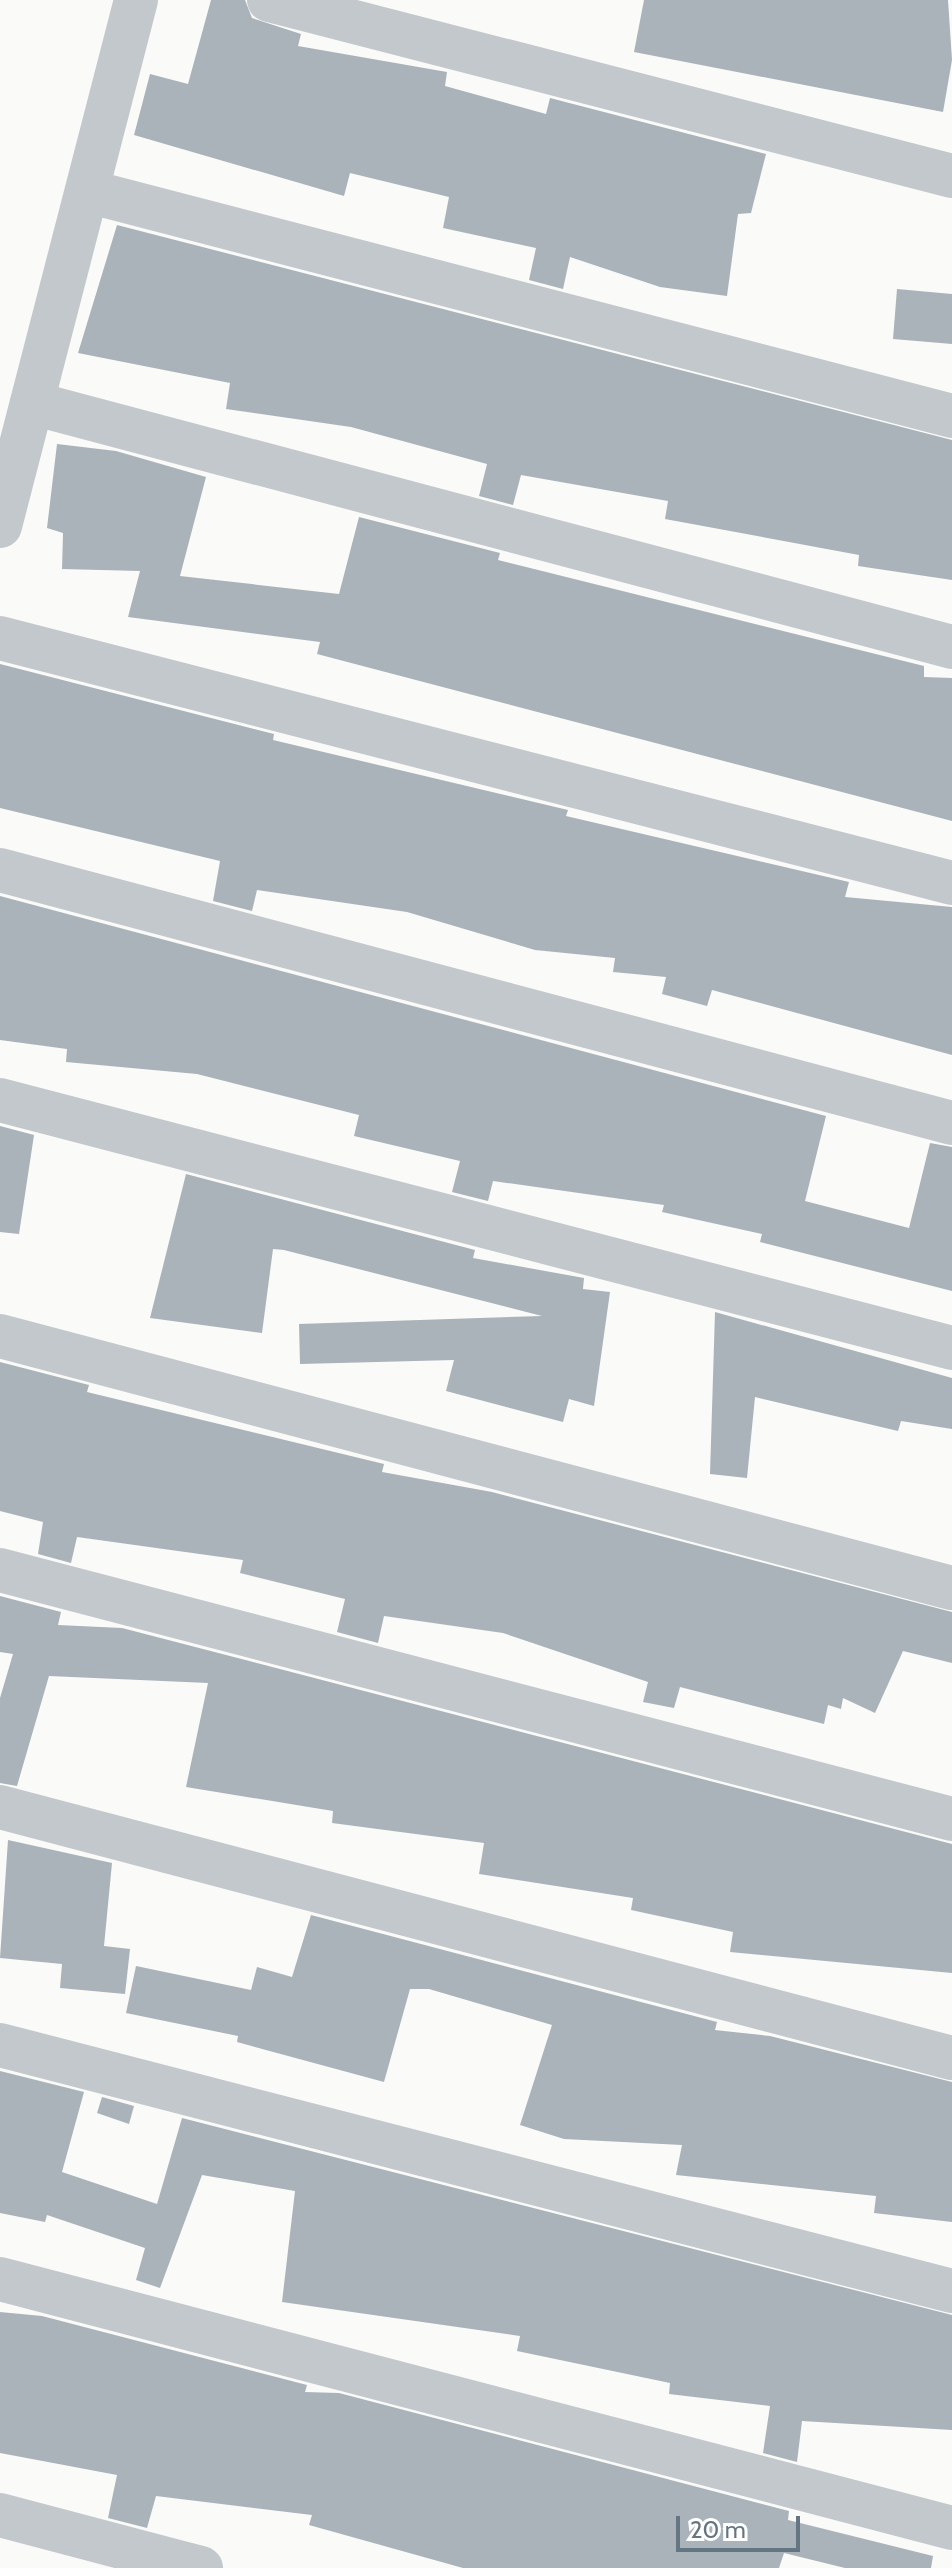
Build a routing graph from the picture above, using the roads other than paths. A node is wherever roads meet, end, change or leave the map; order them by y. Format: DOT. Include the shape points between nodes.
graph roads {
  1 [pos="136,0"];
  2 [pos="269,0"];
  3 [pos="952,176"];
  4 [pos="87,191"];
  5 [pos="32,403"];
  6 [pos="952,416"];
  7 [pos="0,526"];
  8 [pos="0,638"];
  9 [pos="952,647"];
  10 [pos="0,870"];
  11 [pos="952,883"];
  12 [pos="0,1100"];
  13 [pos="952,1123"];
  14 [pos="0,1336"];
  15 [pos="952,1348"];
  16 [pos="0,1570"];
  17 [pos="952,1588"];
  18 [pos="0,1807"];
  19 [pos="952,1819"];
  20 [pos="0,2045"];
  21 [pos="952,2058"];
  22 [pos="0,2279"];
  23 [pos="952,2291"];
  24 [pos="0,2515"];
  25 [pos="952,2528"];
  26 [pos="201,2568"];
  1 -- 4 [label="street"];
  2 -- 3 [label="street"];
  4 -- 5 [label="street"];
  4 -- 6 [label="street"];
  5 -- 7 [label="street"];
  5 -- 9 [label="street"];
  8 -- 11 [label="street"];
  10 -- 13 [label="street"];
  12 -- 15 [label="street"];
  14 -- 17 [label="street"];
  16 -- 19 [label="street"];
  18 -- 21 [label="street"];
  20 -- 23 [label="street"];
  22 -- 25 [label="street"];
  24 -- 26 [label="street"];
}
